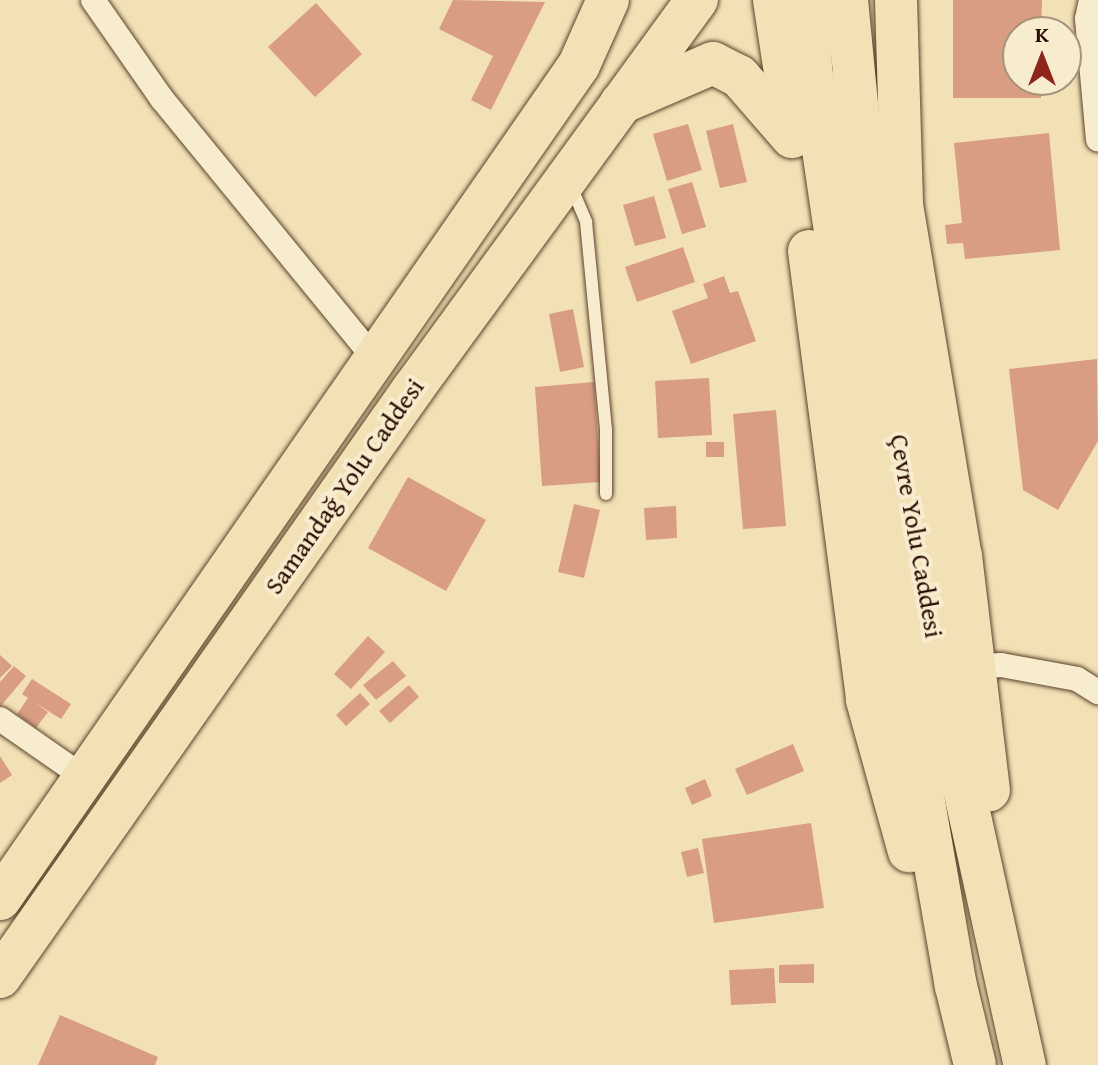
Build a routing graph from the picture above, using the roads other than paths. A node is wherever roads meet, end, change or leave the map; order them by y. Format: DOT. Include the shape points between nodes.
graph roads {
  1 [pos="608,0"];
  2 [pos="697,0"];
  3 [pos="774,0"];
  4 [pos="809,0"];
  5 [pos="847,0"];
  6 [pos="896,0"];
  7 [pos="96,1"];
  8 [pos="1089,10"];
  9 [pos="621,103"];
  10 [pos="1098,139"];
  11 [pos="794,140"];
  12 [pos="566,179"];
  13 [pos="377,362"];
  14 [pos="606,494"];
  15 [pos="973,667"];
  16 [pos="1098,692"];
  17 [pos="0,719"];
  18 [pos="82,776"];
  19 [pos="0,899"];
  20 [pos="0,977"];
  21 [pos="1005,978"];
  22 [pos="956,986"];
  23 [pos="975,1065"];
  24 [pos="1025,1065"];
  1 -- 13 [label="highway, Samandağ Yolu Caddesi" via="579,65"];
  2 -- 9 [label="highway, Samandağ Yolu Caddesi"];
  3 -- 11 [label="highway"];
  4 -- 22 [label="highway, Çevre Yolu Caddesi" via="811,68 889,599"];
  5 -- 21 [label="highway, Çevre Yolu Caddesi" via="873,271 946,707"];
  6 -- 15 [label="highway" via="902,205 961,556"];
  7 -- 13 [label="street" via="162,99"];
  8 -- 10 [label="street"];
  9 -- 11 [label="highway" via="713,63 739,76"];
  9 -- 12 [label="highway, Samandağ Yolu Caddesi"];
  11 -- 22 [label="highway" via="867,700 925,908"];
  12 -- 14 [label="lane" via="586,222 606,430"];
  12 -- 20 [label="highway, Samandağ Yolu Caddesi"];
  13 -- 18 [label="highway, Samandağ Yolu Caddesi"];
  15 -- 16 [label="street" via="1001,665 1077,679"];
  15 -- 21 [label="highway" via="1005,906"];
  17 -- 18 [label="street"];
  18 -- 19 [label="highway, Samandağ Yolu Caddesi"];
  21 -- 24 [label="highway, Çevre Yolu Caddesi"];
  22 -- 23 [label="highway, Çevre Yolu Caddesi"];
}
